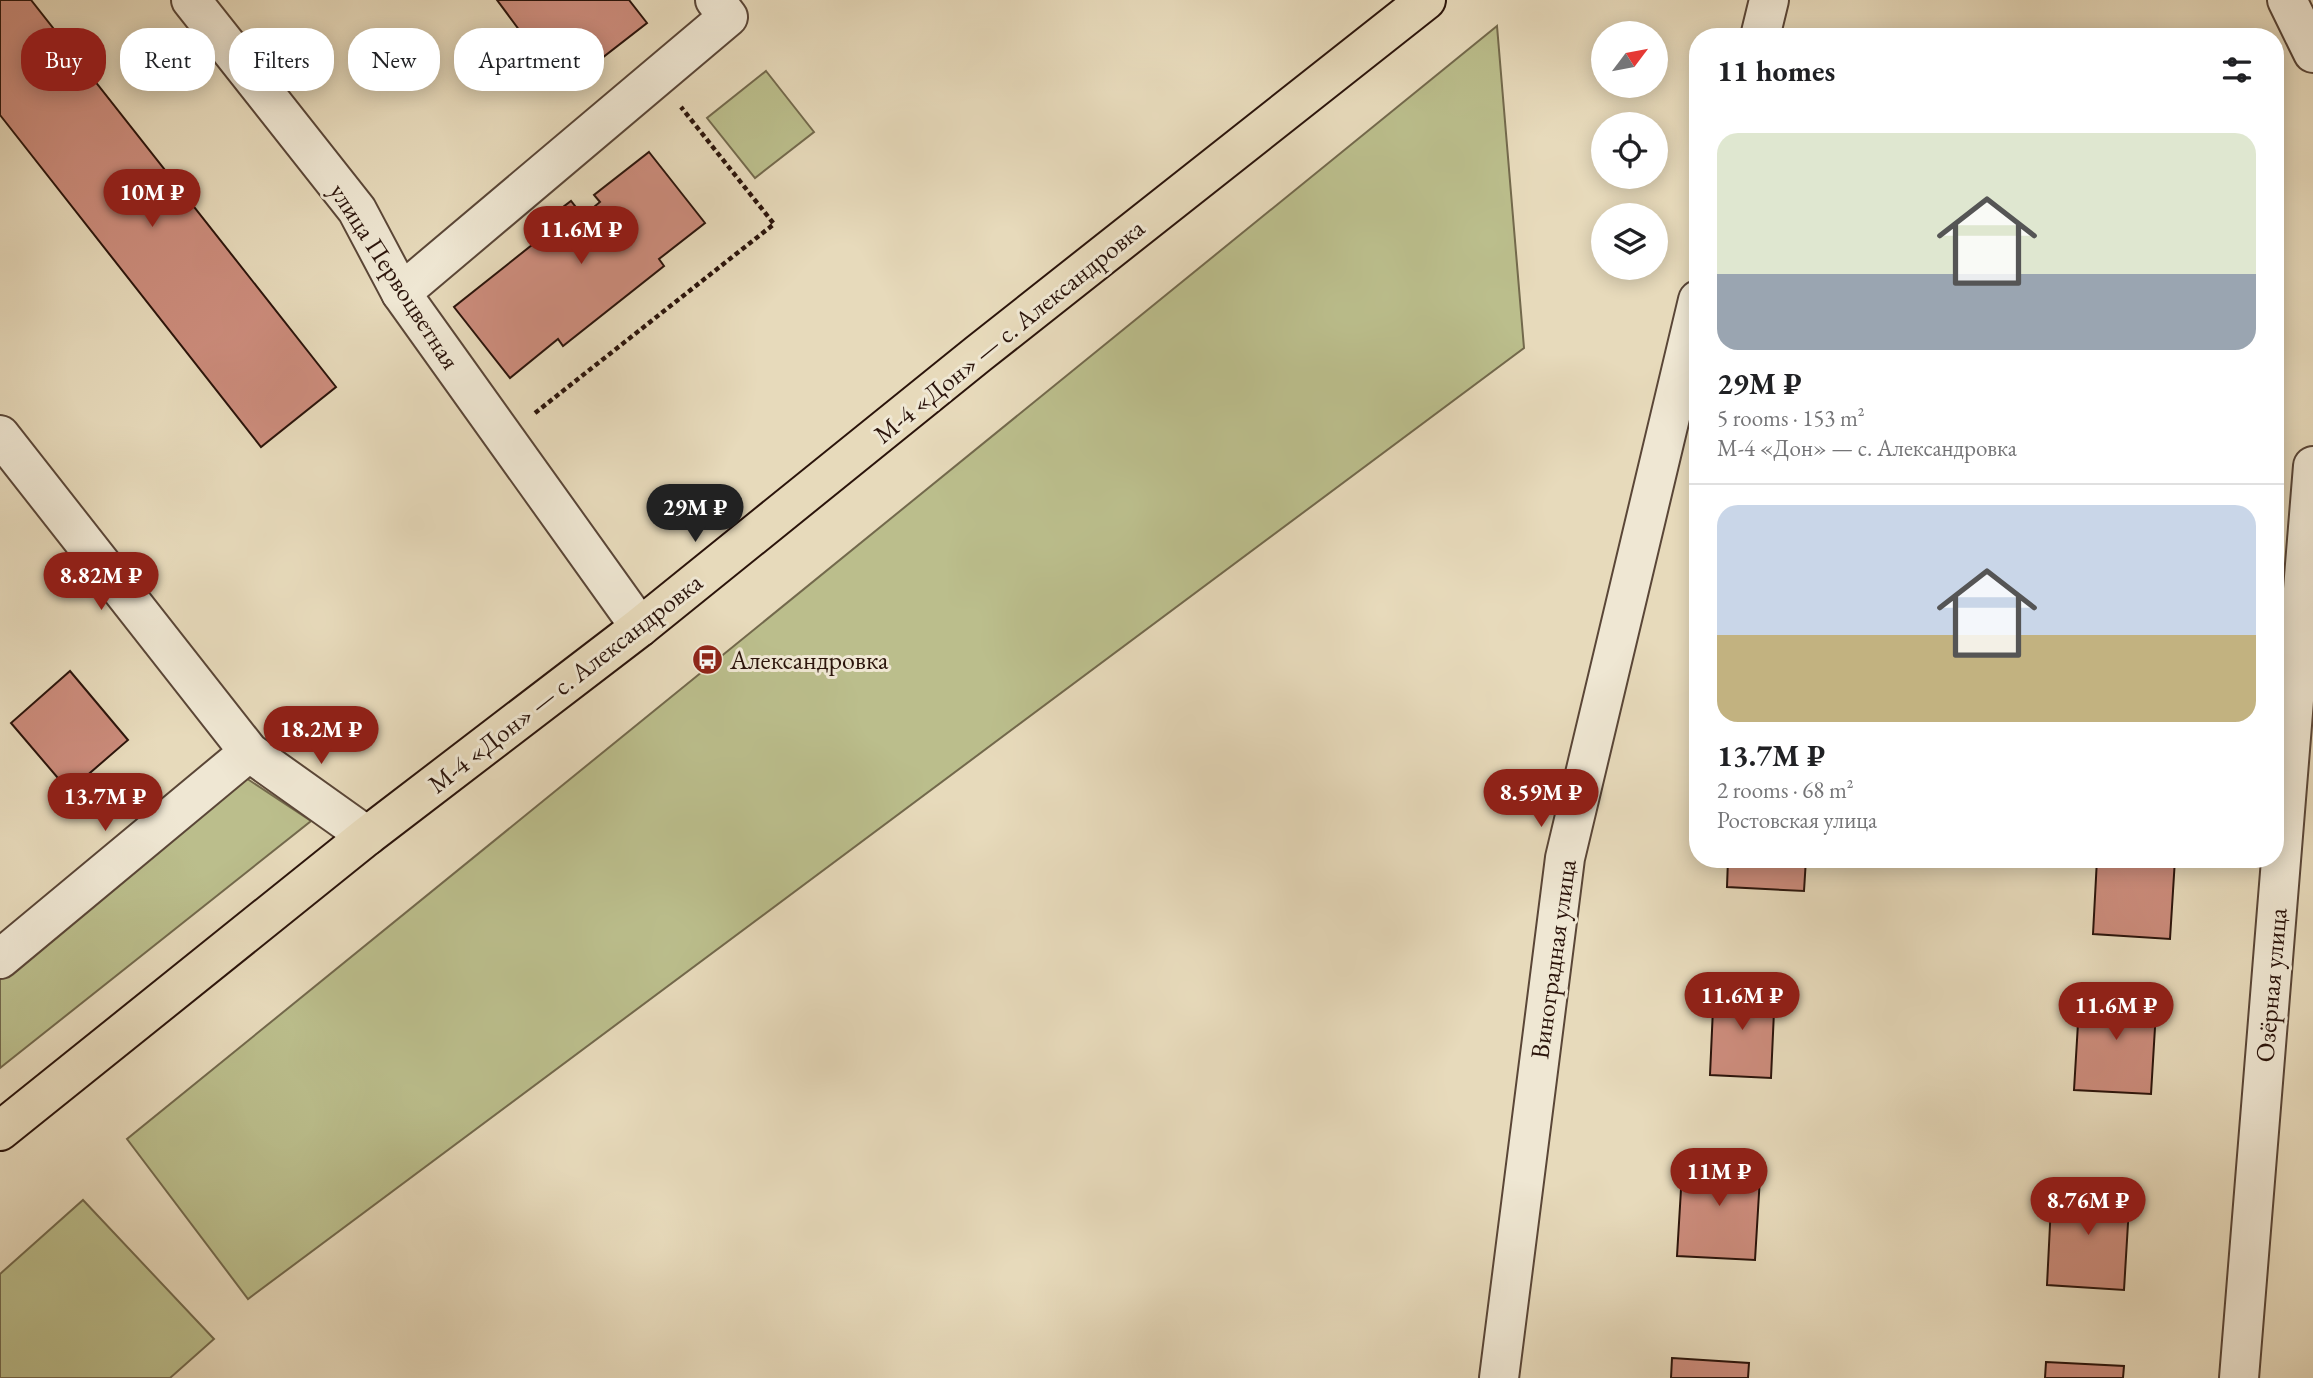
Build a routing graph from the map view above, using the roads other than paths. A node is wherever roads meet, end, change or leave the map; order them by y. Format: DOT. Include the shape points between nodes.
graph roads {
  1 [pos="191,0"];
  2 [pos="715,0"];
  3 [pos="1426,0"];
  4 [pos="1769,0"];
  5 [pos="2287,0"];
  6 [pos="1762,28"];
  7 [pos="2313,53"];
  8 [pos="401,293"];
  9 [pos="1689,338"];
  10 [pos="0,435"];
  11 [pos="2313,466"];
  12 [pos="640,627"];
  13 [pos="248,752"];
  14 [pos="2284,823"];
  15 [pos="367,836"];
  16 [pos="2280,868"];
  17 [pos="0,959"];
  18 [pos="0,1131"];
  19 [pos="1499,1378"];
  20 [pos="2239,1378"];
  1 -- 8 [label="street, улица Первоцветная" via="357,210"];
  2 -- 8 [label="street" via="728,17"];
  3 -- 12 [label="main road, М-4 «Дон» — с. Александровка"];
  4 -- 6 [label="street"];
  5 -- 7 [label="street"];
  8 -- 12 [label="street, улица Первоцветная"];
  9 -- 19 [label="street, Виноградная улица" via="1565,858"];
  10 -- 13 [label="street"];
  11 -- 14 [label="street, Озёрная улица"];
  12 -- 15 [label="main road, М-4 «Дон» — с. Александровка"];
  13 -- 15 [label="street"];
  13 -- 17 [label="street"];
  15 -- 18 [label="main road, М-4 «Дон» — с. Александровка"];
  16 -- 20 [label="street, Озёрная улица"];
}
